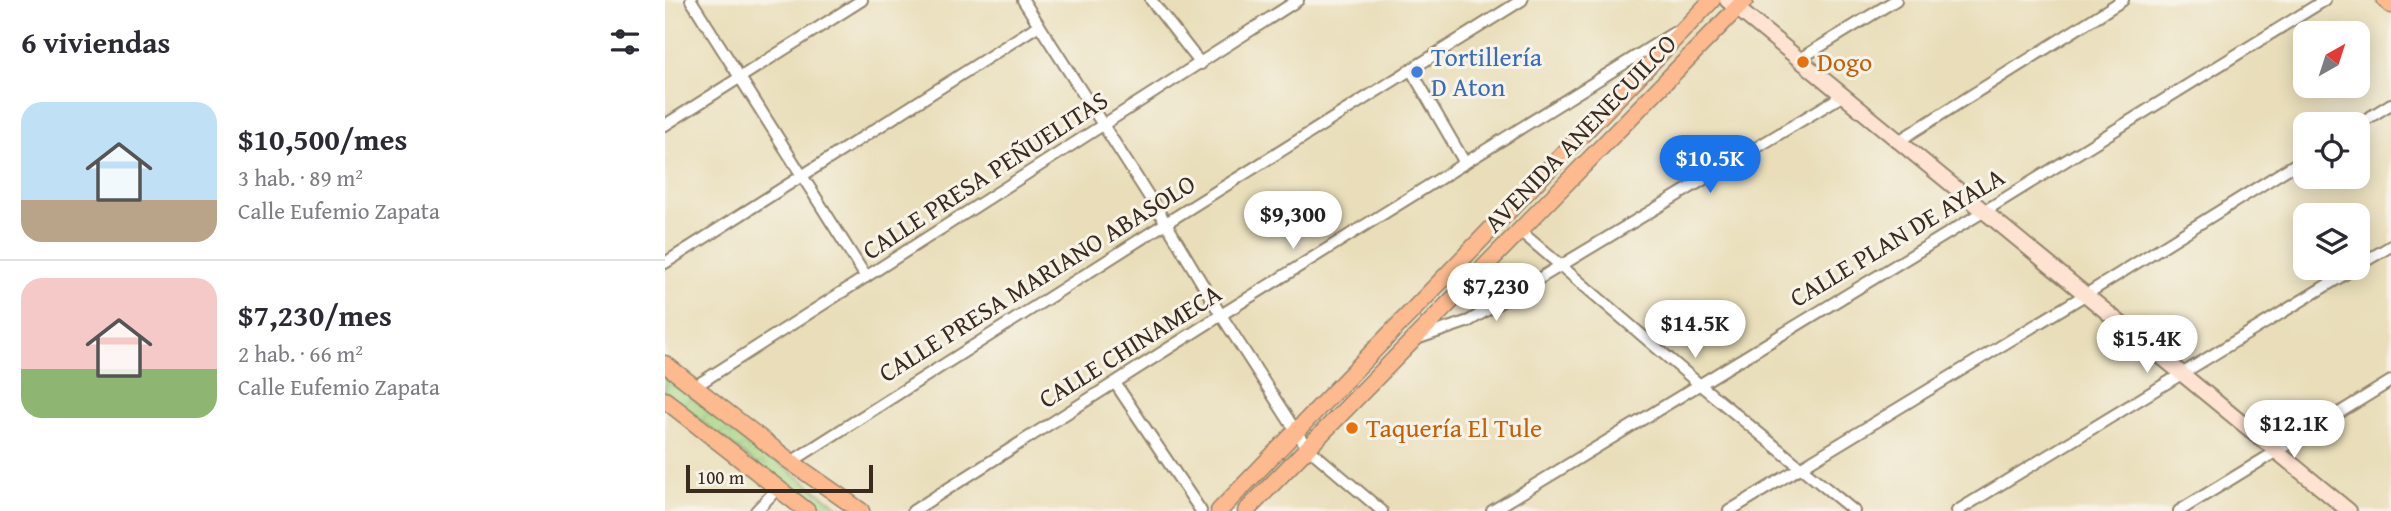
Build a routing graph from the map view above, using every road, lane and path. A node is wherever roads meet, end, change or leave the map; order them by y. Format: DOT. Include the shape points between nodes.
graph roads {
  1 [pos="691,0"];
  2 [pos="862,0"];
  3 [pos="1023,0"];
  4 [pos="1151,0"];
  5 [pos="1298,0"];
  6 [pos="1522,0"];
  7 [pos="1712,0"];
  8 [pos="1896,0"];
  9 [pos="2123,0"];
  10 [pos="2325,0"];
  11 [pos="2385,0"];
  12 [pos="1736,3"];
  13 [pos="2391,5"];
  14 [pos="1692,22"];
  15 [pos="1039,25"];
  16 [pos="1798,60"];
  17 [pos="1201,64"];
  18 [pos="1411,70"];
  19 [pos="739,78"];
  20 [pos="1842,96"];
  21 [pos="2391,104"];
  22 [pos="2370,117"];
  23 [pos="665,125"];
  24 [pos="1104,126"];
  25 [pos="1897,142"];
  26 [pos="1465,163"];
  27 [pos="2293,165"];
  28 [pos="801,177"];
  29 [pos="1983,212"];
  30 [pos="1166,223"];
  31 [pos="1519,230"];
  32 [pos="2391,246"];
  33 [pos="2370,259"];
  34 [pos="665,262"];
  35 [pos="1562,267"];
  36 [pos="866,278"];
  37 [pos="2334,280"];
  38 [pos="2085,295"];
  39 [pos="1221,315"];
  40 [pos="1413,340"];
  41 [pos="665,364"];
  42 [pos="2180,373"];
  43 [pos="2391,381"];
  44 [pos="1115,383"];
  45 [pos="1699,384"];
  46 [pos="694,387"];
  47 [pos="665,400"];
  48 [pos="1297,433"];
  49 [pos="1308,449"];
  50 [pos="2277,452"];
  51 [pos="791,462"];
  52 [pos="1800,467"];
  53 [pos="778,488"];
  54 [pos="755,511"];
  55 [pos="807,511"];
  56 [pos="861,511"];
  57 [pos="913,511"];
  58 [pos="1201,511"];
  59 [pos="1219,511"];
  60 [pos="1245,511"];
  61 [pos="1383,511"];
  62 [pos="1492,511"];
  63 [pos="1729,511"];
  64 [pos="1854,511"];
  65 [pos="1957,511"];
  66 [pos="2179,511"];
  67 [pos="2349,511"];
  1 -- 19 [label="street"];
  2 -- 19 [label="street"];
  3 -- 15 [label="street"];
  4 -- 17 [label="street"];
  5 -- 17 [label="street, CALLE PRESA PEÑUELITAS"];
  6 -- 18 [label="street, CALLE PRESA MARIANO ABASOLO"];
  7 -- 14 [label="main road, AVENIDA ANENECUILCO"];
  8 -- 16 [label="street"];
  9 -- 25 [label="street"];
  10 -- 29 [label="street, CALLE PLAN DE AYALA"];
  11 -- 13 [label="main road"];
  12 -- 16 [label="street"];
  12 -- 31 [label="main road, AVENIDA ANENECUILCO"];
  14 -- 26 [label="street, CALLE CHINAMECA"];
  14 -- 48 [label="main road, AVENIDA ANENECUILCO"];
  15 -- 24 [label="street"];
  15 -- 28 [label="street"];
  16 -- 20 [label="street"];
  17 -- 24 [label="street, CALLE PRESA PEÑUELITAS"];
  18 -- 26 [label="street"];
  18 -- 30 [label="street, CALLE PRESA MARIANO ABASOLO"];
  19 -- 23 [label="street"];
  19 -- 28 [label="street"];
  20 -- 25 [label="street"];
  20 -- 35 [label="street"];
  21 -- 22 [label="street"];
  24 -- 30 [label="street"];
  24 -- 36 [label="street, CALLE PRESA PEÑUELITAS"];
  25 -- 29 [label="street"];
  26 -- 39 [label="street, CALLE CHINAMECA"];
  27 -- 38 [label="street"];
  28 -- 34 [label="street"];
  28 -- 36 [label="street"];
  29 -- 38 [label="street"];
  29 -- 45 [label="street, CALLE PLAN DE AYALA"];
  30 -- 39 [label="street"];
  30 -- 51 [label="street, CALLE PRESA MARIANO ABASOLO"];
  31 -- 35 [label="street"];
  31 -- 40 [label="main road, AVENIDA ANENECUILCO"];
  32 -- 33 [label="street"];
  35 -- 40 [label="street" via="1469,321"];
  35 -- 45 [label="street"];
  36 -- 46 [label="street, CALLE PRESA PEÑUELITAS"];
  37 -- 42 [label="street"];
  38 -- 42 [label="street"];
  38 -- 52 [label="street"];
  39 -- 44 [label="street, CALLE CHINAMECA"];
  39 -- 48 [label="street"];
  40 -- 49 [label="main road, AVENIDA ANENECUILCO"];
  41 -- 46 [label="main road"];
  42 -- 50 [label="street"];
  42 -- 65 [label="street"];
  43 -- 50 [label="street"];
  44 -- 57 [label="street, CALLE CHINAMECA"];
  44 -- 58 [label="street"];
  45 -- 52 [label="street"];
  45 -- 62 [label="street, CALLE PLAN DE AYALA"];
  46 -- 51 [label="main road"];
  47 -- 53 [label="main road"];
  48 -- 49 [label="street"];
  48 -- 59 [label="main road, AVENIDA ANENECUILCO"];
  49 -- 60 [label="main road, AVENIDA ANENECUILCO"];
  49 -- 61 [label="street"];
  50 -- 66 [label="street"];
  50 -- 67 [label="street"];
  51 -- 56 [label="main road"];
  52 -- 63 [label="street"];
  52 -- 64 [label="street"];
  53 -- 54 [label="street"];
  53 -- 55 [label="main road"];
}
